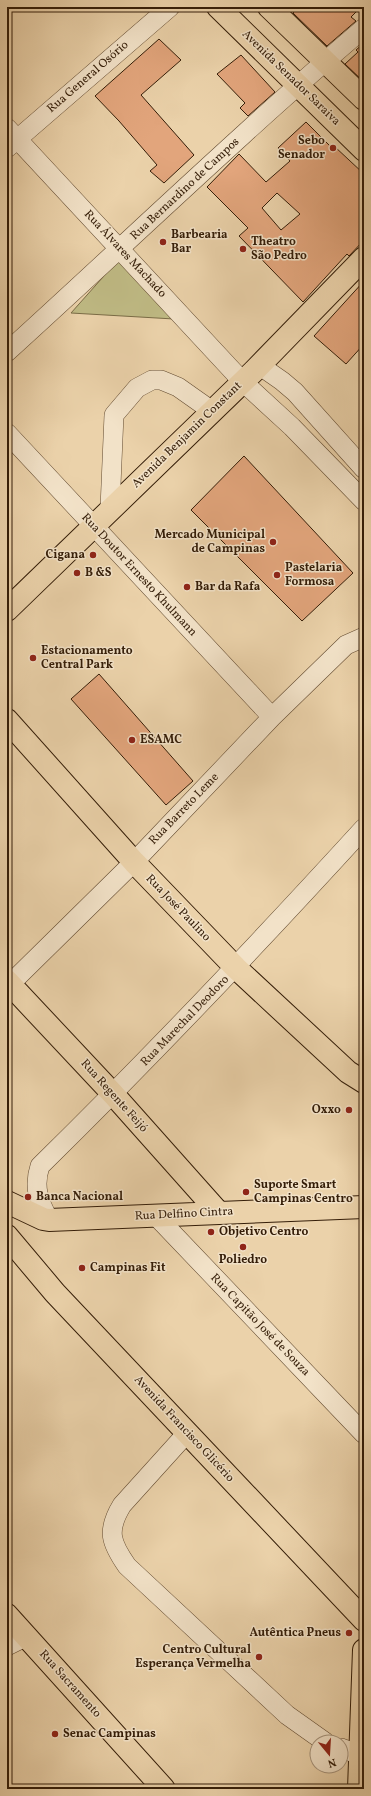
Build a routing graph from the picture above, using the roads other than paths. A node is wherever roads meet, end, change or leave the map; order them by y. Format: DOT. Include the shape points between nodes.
graph roads {
  1 [pos="170,7"];
  2 [pos="218,7"];
  3 [pos="269,7"];
  4 [pos="364,28"];
  5 [pos="326,60"];
  6 [pos="299,86"];
  7 [pos="364,99"];
  8 [pos="10,138"];
  9 [pos="364,150"];
  10 [pos="121,249"];
  11 [pos="364,258"];
  12 [pos="7,352"];
  13 [pos="259,365"];
  14 [pos="243,382"];
  15 [pos="212,411"];
  16 [pos="7,433"];
  17 [pos="364,469"];
  18 [pos="364,501"];
  19 [pos="110,508"];
  20 [pos="93,526"];
  21 [pos="7,610"];
  22 [pos="364,636"];
  23 [pos="272,717"];
  24 [pos="7,720"];
  25 [pos="364,828"];
  26 [pos="134,862"];
  27 [pos="236,968"];
  28 [pos="8,984"];
  29 [pos="364,1082"];
  30 [pos="113,1094"];
  31 [pos="7,1202"];
  32 [pos="364,1207"];
  33 [pos="219,1213"];
  34 [pos="156,1216"];
  35 [pos="49,1220"];
  36 [pos="7,1236"];
  37 [pos="187,1433"];
  38 [pos="364,1434"];
  39 [pos="7,1615"];
  40 [pos="364,1620"];
  41 [pos="27,1636"];
  42 [pos="7,1646"];
  43 [pos="364,1650"];
  44 [pos="313,1734"];
  45 [pos="350,1751"];
  46 [pos="164,1789"];
  47 [pos="359,1789"];
  1 -- 8 [label="street, Rua General Osório"];
  2 -- 6 [label="main road, Avenida Senador Saraiva"];
  3 -- 5 [label="main road"];
  4 -- 5 [label="street, Rua Bernardino de Campos"];
  5 -- 6 [label="street, Rua Bernardino de Campos"];
  5 -- 7 [label="main road"];
  6 -- 9 [label="main road, Avenida Senador Saraiva"];
  6 -- 10 [label="street, Rua Bernardino de Campos" via="225,151"];
  8 -- 10 [label="street, Rua Álvares Machado"];
  10 -- 12 [label="street, Rua Bernardino de Campos"];
  10 -- 14 [label="street, Rua Álvares Machado"];
  11 -- 13 [label="main road, Avenida Benjamin Constant"];
  13 -- 14 [label="main road, Avenida Benjamin Constant"];
  13 -- 17 [label="street" via="295,392"];
  14 -- 15 [label="main road, Avenida Benjamin Constant"];
  14 -- 18 [label="street, Rua Álvares Machado" via="292,427"];
  15 -- 19 [label="main road, Avenida Benjamin Constant"];
  15 -- 19 [label="street" via="178,387 161,380 143,383 137,388 114,415"];
  16 -- 20 [label="street, Rua Doutor Ernesto Khulmann"];
  19 -- 20 [label="main road, Avenida Benjamin Constant"];
  20 -- 21 [label="main road, Avenida Benjamin Constant"];
  20 -- 23 [label="street, Rua Doutor Ernesto Khulmann"];
  22 -- 23 [label="street, Rua Barreto Leme" via="346,645"];
  23 -- 26 [label="street, Rua Barreto Leme"];
  24 -- 26 [label="main road, Rua José Paulino"];
  25 -- 27 [label="street, Rua Marechal Deodoro"];
  26 -- 27 [label="main road, Rua José Paulino"];
  26 -- 28 [label="street, Rua Barreto Leme"];
  27 -- 29 [label="main road, Rua José Paulino" via="344,1068"];
  27 -- 30 [label="street, Rua Marechal Deodoro"];
  28 -- 30 [label="main road, Rua Regente Feijó"];
  30 -- 33 [label="main road, Rua Regente Feijó"];
  30 -- 35 [label="street, Rua Marechal Deodoro" via="40,1166 37,1174 37,1191 41,1207"];
  31 -- 35 [label="main road, Rua Delfino Cintra"];
  32 -- 33 [label="main road, Rua Delfino Cintra"];
  33 -- 34 [label="main road, Rua Delfino Cintra"];
  34 -- 35 [label="main road, Rua Delfino Cintra"];
  34 -- 38 [label="street, Rua Capitão José de Souza"];
  36 -- 37 [label="main road, Avenida Francisco Glicério"];
  37 -- 40 [label="main road, Avenida Francisco Glicério"];
  37 -- 44 [label="street" via="122,1505 115,1517 112,1539 127,1566 286,1715"];
  39 -- 41 [label="main road, Rua Sacramento"];
  41 -- 42 [label="street"];
  41 -- 46 [label="main road, Rua Sacramento"];
  43 -- 45 [label="main road"];
  45 -- 47 [label="main road"];
}
